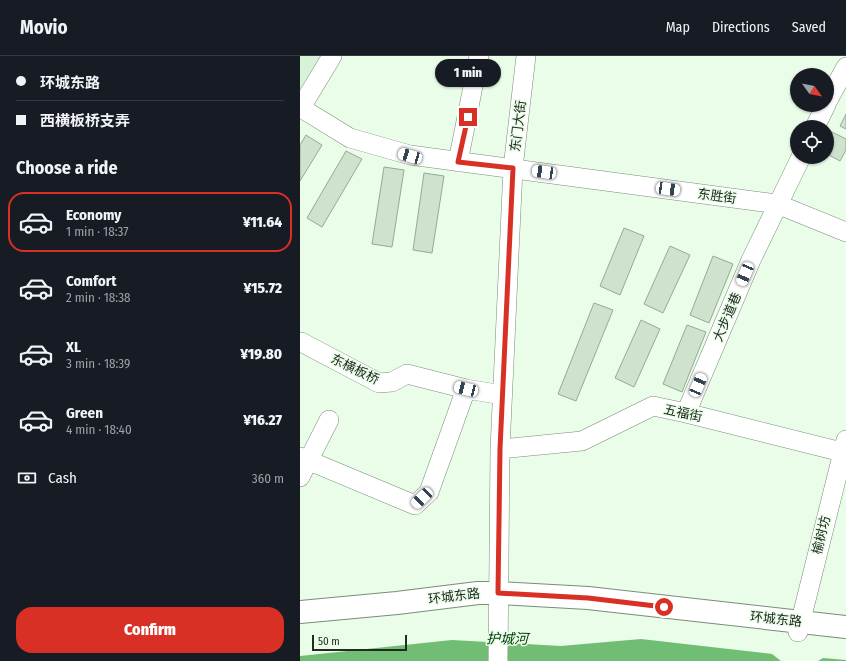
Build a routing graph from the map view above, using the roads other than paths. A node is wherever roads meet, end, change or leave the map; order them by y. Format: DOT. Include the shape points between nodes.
graph roads {
  1 [pos="332,56"];
  2 [pos="480,56"];
  3 [pos="526,56"];
  4 [pos="846,67"];
  5 [pos="834,89"];
  6 [pos="300,108"];
  7 [pos="458,162"];
  8 [pos="797,164"];
  9 [pos="513,168"];
  10 [pos="777,204"];
  11 [pos="846,232"];
  12 [pos="301,342"];
  13 [pos="466,389"];
  14 [pos="503,395"];
  15 [pos="686,413"];
  16 [pos="329,420"];
  17 [pos="845,448"];
  18 [pos="500,449"];
  19 [pos="305,458"];
  20 [pos="300,477"];
  21 [pos="498,598"];
  22 [pos="300,612"];
  23 [pos="300,623"];
  24 [pos="799,627"];
  25 [pos="846,627"];
  26 [pos="846,637"];
  27 [pos="498,661"];
  1 -- 6 [label="street"];
  2 -- 7 [label="street"];
  3 -- 9 [label="street, 东门大街"];
  4 -- 5 [label="street"];
  6 -- 7 [label="street, 东胜街" via="350,138 410,156"];
  7 -- 9 [label="street, 东胜街"];
  8 -- 10 [label="street, 大步道巷"];
  9 -- 10 [label="street, 东胜街"];
  9 -- 14 [label="street, 东门大街"];
  10 -- 11 [label="street, 东胜街"];
  10 -- 15 [label="street, 大步道巷"];
  12 -- 13 [label="street, 东横板桥" via="379,383 392,382 407,374"];
  13 -- 14 [label="street, 东横板桥"];
  13 -- 19 [label="street" via="429,492 415,505"];
  14 -- 18 [label="street, 东门大街"];
  15 -- 17 [label="street, 五福街"];
  15 -- 18 [label="street, 五福街" via="653,406 582,441"];
  16 -- 19 [label="street"];
  17 -- 24 [label="street, 榆树坊"];
  18 -- 21 [label="street, 东门大街"];
  19 -- 20 [label="street"];
  21 -- 22 [label="main road, 环城东路" via="478,593"];
  21 -- 23 [label="main road, 环城东路" via="366,619"];
  21 -- 24 [label="main road, 环城东路" via="605,611"];
  21 -- 27 [label="street, 东门大街"];
  24 -- 25 [label="main road, 环城东路"];
  24 -- 26 [label="main road, 环城东路"];
}
